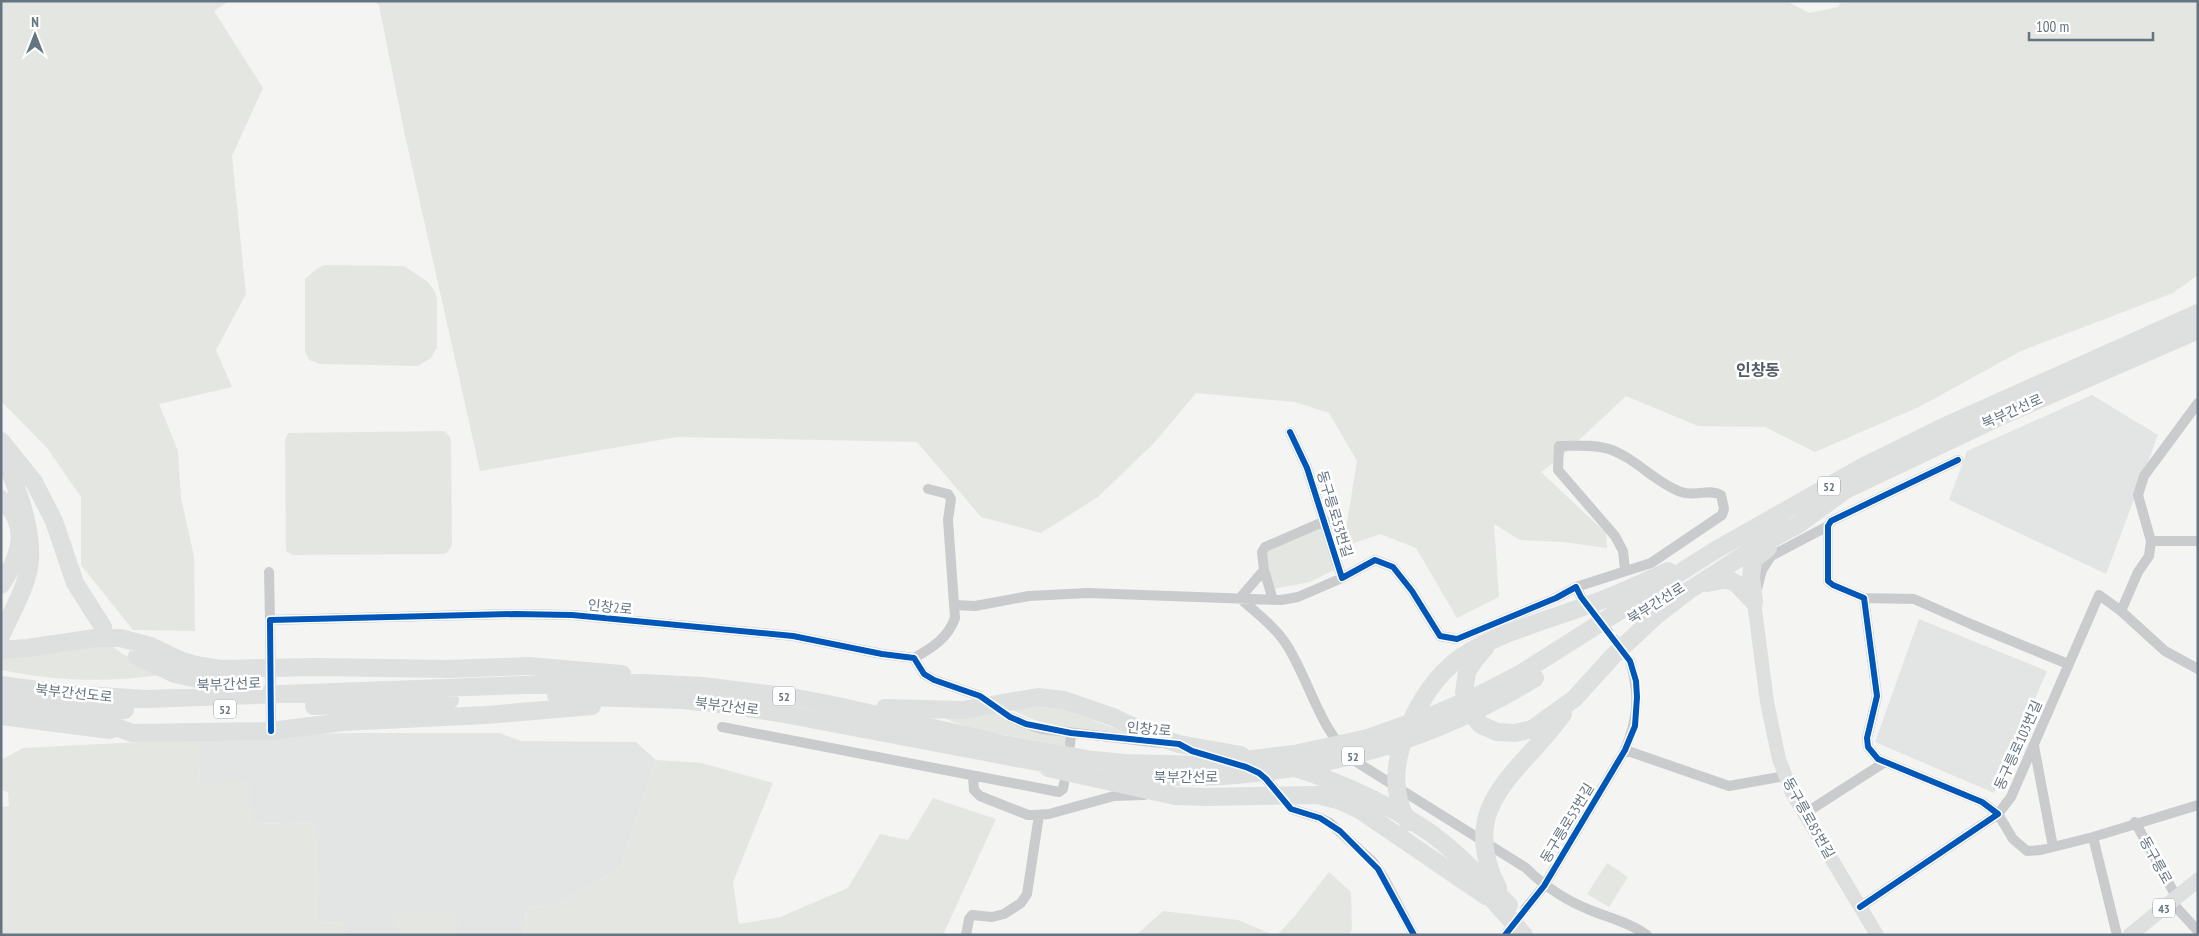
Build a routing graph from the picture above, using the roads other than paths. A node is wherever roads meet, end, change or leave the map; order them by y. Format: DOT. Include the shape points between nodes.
graph roads {
  1 [pos="2198,311"];
  2 [pos="2198,330"];
  3 [pos="2198,403"];
  4 [pos="1290,432"];
  5 [pos="1,440"];
  6 [pos="1,449"];
  7 [pos="1958,460"];
  8 [pos="1852,486"];
  9 [pos="928,489"];
  10 [pos="1,499"];
  11 [pos="1325,522"];
  12 [pos="1799,524"];
  13 [pos="1828,526"];
  14 [pos="2151,541"];
  15 [pos="2198,541"];
  16 [pos="1714,551"];
  17 [pos="1264,570"];
  18 [pos="1625,570"];
  19 [pos="270,572"];
  20 [pos="1342,578"];
  21 [pos="1,585"];
  22 [pos="1576,587"];
  23 [pos="1688,591"];
  24 [pos="1581,597"];
  25 [pos="1240,598"];
  26 [pos="1864,598"];
  27 [pos="1270,600"];
  28 [pos="1754,602"];
  29 [pos="955,605"];
  30 [pos="2121,612"];
  31 [pos="1261,618"];
  32 [pos="270,620"];
  33 [pos="103,627"];
  34 [pos="1,636"];
  35 [pos="1490,642"];
  36 [pos="1,650"];
  37 [pos="137,656"];
  38 [pos="914,658"];
  39 [pos="1630,661"];
  40 [pos="2068,664"];
  41 [pos="2198,669"];
  42 [pos="270,671"];
  43 [pos="1,685"];
  44 [pos="702,686"];
  45 [pos="358,692"];
  46 [pos="980,696"];
  47 [pos="1,698"];
  48 [pos="147,699"];
  49 [pos="1574,699"];
  50 [pos="682,700"];
  51 [pos="838,706"];
  52 [pos="75,708"];
  53 [pos="1,711"];
  54 [pos="1,716"];
  55 [pos="1010,717"];
  56 [pos="270,726"];
  57 [pos="722,727"];
  58 [pos="132,733"];
  59 [pos="1071,733"];
  60 [pos="1179,744"];
  61 [pos="1070,746"];
  62 [pos="2034,746"];
  63 [pos="1625,750"];
  64 [pos="972,751"];
  65 [pos="1885,762"];
  66 [pos="1785,776"];
  67 [pos="973,777"];
  68 [pos="1064,783"];
  69 [pos="1275,790"];
  70 [pos="1172,795"];
  71 [pos="2198,805"];
  72 [pos="1291,810"];
  73 [pos="1804,814"];
  74 [pos="1998,814"];
  75 [pos="1039,815"];
  76 [pos="2135,822"];
  77 [pos="2093,836"];
  78 [pos="2053,847"];
  79 [pos="2198,880"];
  80 [pos="1544,886"];
  81 [pos="2198,888"];
  82 [pos="2176,902"];
  83 [pos="1509,905"];
  84 [pos="1860,907"];
  85 [pos="2198,931"];
  86 [pos="966,935"];
  87 [pos="1414,935"];
  88 [pos="1524,935"];
  89 [pos="1535,935"];
  90 [pos="1647,935"];
  91 [pos="1877,935"];
  92 [pos="2117,935"];
  93 [pos="2130,935"];
  94 [pos="2143,935"];
  1 -- 16 [label="highway, 북부간선로 / 52" via="1941,428"];
  2 -- 8 [label="highway, 북부간선로 / 52" via="1996,418"];
  3 -- 14 [label="street" via="2144,476 2138,495"];
  4 -- 11 [label="street, 동구릉로53번길" via="1308,468"];
  5 -- 33 [label="highway" via="34,482 54,521 75,583"];
  6 -- 34 [label="highway" via="21,499 28,528 30,561 25,582"];
  7 -- 13 [label="street" via="1841,515"];
  8 -- 12 [label="highway"];
  8 -- 64 [label="highway, 북부간선로 / 52" via="1737,551 1510,694 1395,744 1350,757 1239,775 1186,778 1089,771"];
  9 -- 29 [label="street" via="948,494 951,500 948,520"];
  10 -- 21 [label="highway" via="16,516 19,547 13,568"];
  11 -- 17 [label="street, 동구릉로53번길" via="1265,547 1262,552"];
  11 -- 20 [label="street, 동구릉로53번길"];
  12 -- 23 [label="highway"];
  12 -- 28 [label="highway" via="1753,560"];
  13 -- 26 [label="street" via="1828,581"];
  13 -- 28 [label="street" via="1771,556 1762,570"];
  14 -- 15 [label="street"];
  14 -- 30 [label="street" via="2149,556 2138,572"];
  16 -- 35 [label="highway" via="1615,596"];
  16 -- 51 [label="highway, 북부간선로 / 52" via="1520,674 1479,695 1368,738 1304,752 1203,765 1094,760"];
  17 -- 25 [label="street"];
  17 -- 27 [label="street, 동구릉로53번길"];
  18 -- 18 [label="street, 동구릉로53번길" via="1651,563 1722,515 1721,495 1715,491 1692,494 1669,487 1627,457 1609,449 1559,446 1558,470 1616,536 1623,551"];
  18 -- 22 [label="street, 동구릉로53번길"];
  19 -- 32 [label="street"];
  20 -- 22 [label="street, 동구릉로53번길" via="1375,560 1393,566 1440,636 1457,639 1548,602"];
  20 -- 27 [label="street, 동구릉로53번길" via="1298,597"];
  22 -- 24 [label="street"];
  23 -- 28 [label="highway" via="1713,580 1728,579"];
  23 -- 49 [label="highway" via="1613,656"];
  25 -- 27 [label="street, 동구릉로53번길"];
  25 -- 29 [label="street, 동구릉로53번길" via="1058,594 975,606"];
  25 -- 31 [label="street"];
  26 -- 40 [label="street" via="1914,599"];
  26 -- 65 [label="street" via="1877,696 1867,738 1868,747"];
  27 -- 31 [label="street" via="1259,605"];
  28 -- 66 [label="street, 동구릉로85번길" via="1766,702"];
  29 -- 38 [label="street" via="951,630"];
  30 -- 40 [label="street, 동구릉로103번길" via="2099,595"];
  30 -- 41 [label="street" via="2166,651"];
  31 -- 80 [label="street" via="1288,645 1327,729 1343,750 1355,761 1526,868"];
  32 -- 38 [label="street, 인창2로" via="572,615 793,636"];
  32 -- 42 [label="street"];
  35 -- 49 [label="highway" via="1471,665 1464,685 1467,709 1481,725 1497,732 1524,732"];
  35 -- 83 [label="highway" via="1453,663 1416,710 1399,757 1396,780 1400,804 1412,829"];
  36 -- 42 [label="highway" via="95,638 120,638 151,646 196,665"];
  37 -- 45 [label="highway" via="175,674 206,681"];
  38 -- 46 [label="street" via="924,674 934,680"];
  39 -- 63 [label="street, 동구릉로53번길" via="1637,697 1635,726"];
  40 -- 62 [label="street, 동구릉로103번길"];
  42 -- 44 [label="highway" via="528,666 649,676"];
  42 -- 56 [label="street"];
  43 -- 48 [label="highway, 북부간선도로"];
  44 -- 45 [label="highway, 북부간선로 / 52" via="644,683"];
  44 -- 51 [label="highway, 북부간선로 / 52"];
  45 -- 48 [label="highway, 북부간선로 / 52"];
  47 -- 52 [label="highway, 북부간선도로"];
  49 -- 83 [label="highway" via="1555,726 1510,774 1491,803 1484,835 1485,857 1488,869"];
  50 -- 52 [label="highway, 북부간선로 / 52" via="546,696 181,710"];
  50 -- 56 [label="highway" via="486,715"];
  50 -- 64 [label="highway, 북부간선로 / 52" via="780,713"];
  51 -- 60 [label="highway" via="963,710 1038,697 1064,700"];
  52 -- 53 [label="highway"];
  52 -- 58 [label="highway"];
  54 -- 58 [label="highway"];
  55 -- 59 [label="street, 인창2로" via="1034,726"];
  56 -- 58 [label="highway"];
  57 -- 67 [label="street"];
  59 -- 60 [label="street, 인창2로"];
  59 -- 61 [label="street"];
  60 -- 69 [label="street, 인창2로" via="1192,752 1246,767 1266,779"];
  60 -- 83 [label="highway" via="1270,760 1325,778 1381,803 1427,831"];
  62 -- 74 [label="street, 동구릉로103번길" via="2011,797"];
  62 -- 78 [label="street"];
  63 -- 66 [label="street" via="1729,786"];
  63 -- 80 [label="street, 동구릉로53번길"];
  64 -- 70 [label="highway"];
  65 -- 73 [label="street"];
  65 -- 74 [label="street" via="1982,802"];
  66 -- 73 [label="street, 동구릉로85번길"];
  67 -- 68 [label="street" via="1059,792"];
  67 -- 75 [label="street" via="974,790 980,796 1028,815"];
  70 -- 75 [label="street" via="1114,796"];
  70 -- 83 [label="highway" via="1329,796 1360,810"];
  71 -- 76 [label="street"];
  72 -- 87 [label="street" via="1330,823 1373,862"];
  73 -- 84 [label="street, 동구릉로85번길"];
  74 -- 78 [label="street" via="2013,839 2027,851"];
  74 -- 84 [label="street"];
  75 -- 86 [label="street" via="1024,900 998,916 970,917"];
  76 -- 77 [label="street"];
  76 -- 82 [label="street, 동구릉로"];
  77 -- 78 [label="street"];
  77 -- 92 [label="street"];
  79 -- 82 [label="main road, 동구릉로 / 43"];
  80 -- 83 [label="street, 동구릉로53번길"];
  80 -- 90 [label="street"];
  81 -- 82 [label="main road, 동구릉로 / 43"];
  82 -- 85 [label="street"];
  82 -- 93 [label="main road, 동구릉로 / 43"];
  82 -- 94 [label="main road, 동구릉로 / 43"];
  83 -- 88 [label="highway"];
  83 -- 89 [label="highway"];
  84 -- 91 [label="street, 동구릉로85번길"];
}
